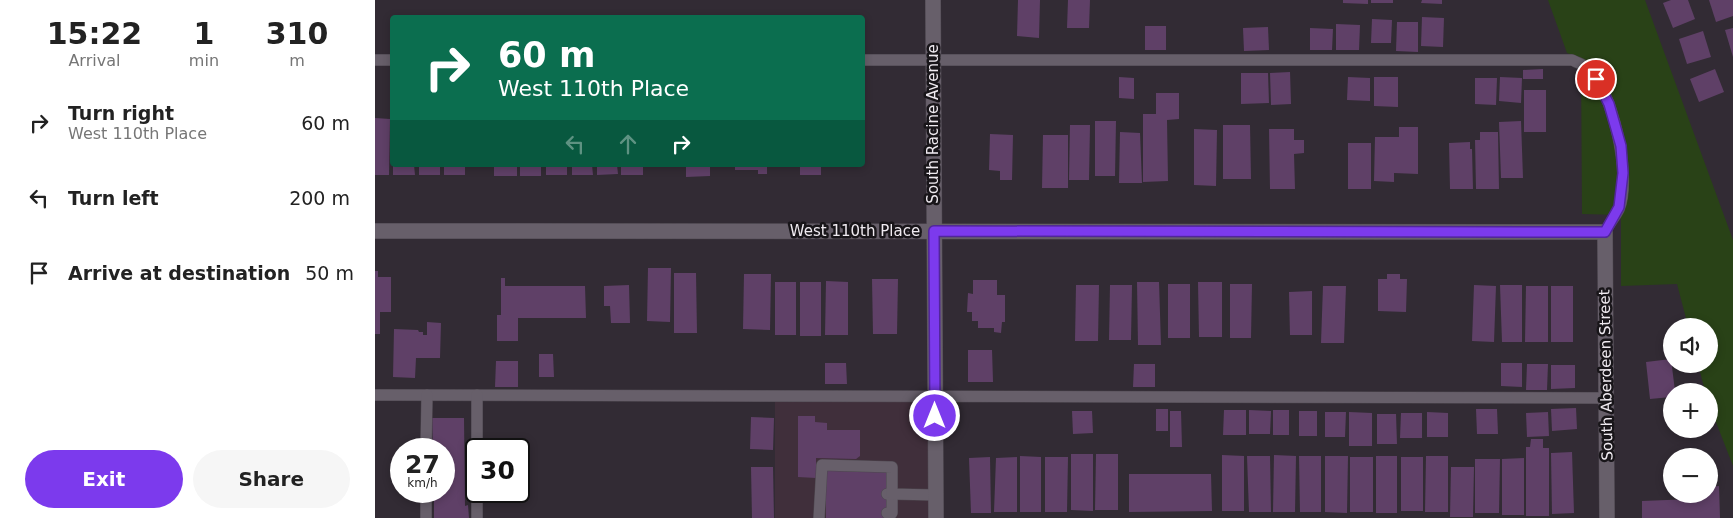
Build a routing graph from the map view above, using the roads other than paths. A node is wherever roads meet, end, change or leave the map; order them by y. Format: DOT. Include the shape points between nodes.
graph roads {
  1 [pos="933,0"];
  2 [pos="375,60"];
  3 [pos="390,60"];
  4 [pos="865,60"];
  5 [pos="933,60"];
  6 [pos="375,231"];
  7 [pos="934,231"];
  8 [pos="1605,232"];
  9 [pos="375,395"];
  10 [pos="427,395"];
  11 [pos="477,395"];
  12 [pos="935,396"];
  13 [pos="1606,398"];
  14 [pos="427,438"];
  15 [pos="477,438"];
  16 [pos="889,494"];
  17 [pos="935,495"];
  18 [pos="426,503"];
  19 [pos="477,503"];
  20 [pos="887,513"];
  21 [pos="821,514"];
  22 [pos="426,518"];
  23 [pos="477,518"];
  24 [pos="936,518"];
  25 [pos="1607,518"];
  1 -- 5 [label="street, South Racine Avenue"];
  2 -- 3 [label="lane"];
  4 -- 5 [label="lane"];
  5 -- 7 [label="street, South Racine Avenue"];
  5 -- 8 [label="lane" via="1572,60 1586,67 1596,79 1609,104 1621,146 1623,173 1619,207"];
  6 -- 7 [label="street, West 110th Place"];
  7 -- 8 [label="street, West 110th Place"];
  7 -- 12 [label="street, South Racine Avenue"];
  8 -- 13 [label="street, South Aberdeen Street"];
  9 -- 10 [label="lane"];
  10 -- 11 [label="lane"];
  10 -- 14 [label="lane"];
  11 -- 12 [label="lane"];
  11 -- 15 [label="lane"];
  12 -- 13 [label="lane"];
  12 -- 17 [label="street, South Racine Avenue"];
  13 -- 25 [label="street, South Aberdeen Street"];
  16 -- 17 [label="lane"];
  16 -- 20 [label="lane" via="892,513"];
  16 -- 21 [label="lane" via="892,467 822,465"];
  17 -- 24 [label="street, South Racine Avenue"];
  18 -- 22 [label="lane"];
  19 -- 23 [label="lane"];
}
